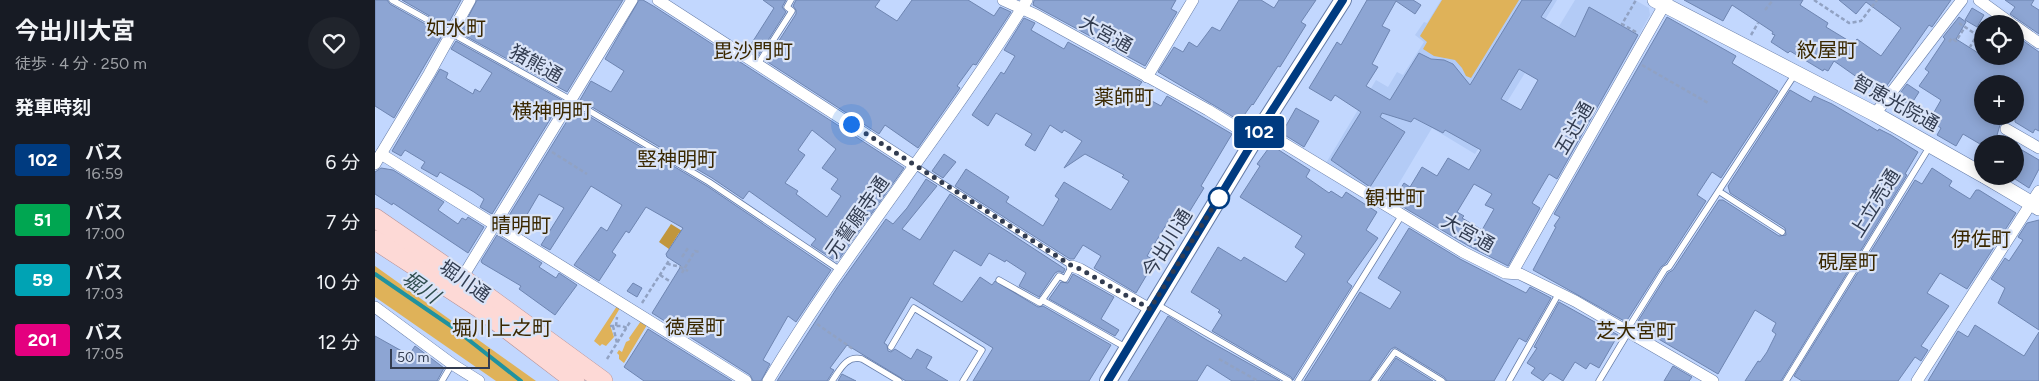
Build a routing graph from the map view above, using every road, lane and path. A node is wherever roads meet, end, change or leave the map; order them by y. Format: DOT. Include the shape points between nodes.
graph roads {
  1 [pos="392,0"];
  2 [pos="470,0"];
  3 [pos="632,0"];
  4 [pos="658,0"];
  5 [pos="791,0"];
  6 [pos="1003,0"];
  7 [pos="1193,0"];
  8 [pos="1343,0"];
  9 [pos="1636,0"];
  10 [pos="1773,0"];
  11 [pos="1814,0"];
  12 [pos="1877,0"];
  13 [pos="1962,0"];
  14 [pos="1979,0"];
  15 [pos="1662,2"];
  16 [pos="1024,5"];
  17 [pos="1765,10"];
  18 [pos="2000,15"];
  19 [pos="1954,21"];
  20 [pos="1758,23"];
  21 [pos="1622,24"];
  22 [pos="1965,27"];
  23 [pos="2024,32"];
  24 [pos="1974,33"];
  25 [pos="451,34"];
  26 [pos="1749,38"];
  27 [pos="1974,40"];
  28 [pos="1949,42"];
  29 [pos="2039,43"];
  30 [pos="1970,47"];
  31 [pos="1633,60"];
  32 [pos="758,64"];
  33 [pos="1796,72"];
  34 [pos="1147,78"];
  35 [pos="571,100"];
  36 [pos="1708,103"];
  37 [pos="1875,114"];
  38 [pos="2006,129"];
  39 [pos="1255,139"];
  40 [pos="1931,145"];
  41 [pos="543,147"];
  42 [pos="2039,148"];
  43 [pos="379,153"];
  44 [pos="915,166"];
  45 [pos="1974,171"];
  46 [pos="587,174"];
  47 [pos="2002,185"];
  48 [pos="1720,192"];
  49 [pos="2037,201"];
  50 [pos="1402,215"];
  51 [pos="375,218"];
  52 [pos="496,225"];
  53 [pos="1782,232"];
  54 [pos="375,240"];
  55 [pos="688,248"];
  56 [pos="699,252"];
  57 [pos="682,257"];
  58 [pos="669,261"];
  59 [pos="1072,266"];
  60 [pos="684,269"];
  61 [pos="840,270"];
  62 [pos="688,271"];
  63 [pos="682,273"];
  64 [pos="1512,273"];
  65 [pos="660,276"];
  66 [pos="462,278"];
  67 [pos="999,280"];
  68 [pos="671,282"];
  69 [pos="1559,293"];
  70 [pos="1042,300"];
  71 [pos="1152,306"];
  72 [pos="375,307"];
  73 [pos="617,317"];
  74 [pos="808,317"];
  75 [pos="613,326"];
  76 [pos="627,328"];
  77 [pos="1628,330"];
  78 [pos="617,343"];
  79 [pos="891,347"];
  80 [pos="615,348"];
  81 [pos="1127,348"];
  82 [pos="853,349"];
  83 [pos="1219,358"];
  84 [pos="607,359"];
  85 [pos="452,364"];
  86 [pos="442,381"];
  87 [pos="479,381"];
  88 [pos="575,381"];
  89 [pos="603,381"];
  90 [pos="746,381"];
  91 [pos="768,381"];
  92 [pos="832,381"];
  93 [pos="899,381"];
  94 [pos="963,381"];
  95 [pos="1108,381"];
  96 [pos="1258,381"];
  97 [pos="1289,381"];
  98 [pos="1298,381"];
  99 [pos="1373,381"];
  100 [pos="1442,381"];
  101 [pos="1509,381"];
  102 [pos="1599,381"];
  103 [pos="1713,381"];
  104 [pos="1786,381"];
  105 [pos="1917,381"];
  1 -- 25 [label="lane, 猪熊通"];
  2 -- 25 [label="street"];
  3 -- 35 [label="street"];
  4 -- 32 [label="street"];
  5 -- 32 [label="lane" via="787,6 792,11"];
  6 -- 16 [label="street, 大宮通"];
  7 -- 34 [label="street"];
  8 -- 39 [label="main road, 今出川通"];
  9 -- 21 [label="path"];
  10 -- 17 [label="path"];
  11 -- 12 [label="path" via="1849,23 1861,21"];
  13 -- 37 [label="street"];
  14 -- 18 [label="street"];
  15 -- 31 [label="street, 五辻通"];
  15 -- 33 [label="street, 智恵光院通"];
  16 -- 34 [label="street, 大宮通"];
  16 -- 44 [label="street, 元誓願寺通"];
  19 -- 22 [label="path"];
  20 -- 26 [label="path"];
  22 -- 24 [label="path"];
  22 -- 28 [label="path" via="1957,41 1952,38"];
  23 -- 29 [label="street"];
  25 -- 35 [label="lane, 猪熊通"];
  25 -- 43 [label="street"];
  27 -- 30 [label="path"];
  31 -- 36 [label="path"];
  31 -- 64 [label="street, 五辻通"];
  32 -- 44 [label="street"];
  33 -- 37 [label="street, 智恵光院通"];
  33 -- 48 [label="lane"];
  34 -- 39 [label="street, 大宮通"];
  35 -- 41 [label="street"];
  35 -- 61 [label="lane, 猪熊通" via="709,182"];
  37 -- 40 [label="street, 智恵光院通"];
  38 -- 42 [label="street"];
  39 -- 50 [label="street, 大宮通" via="1265,132"];
  39 -- 71 [label="main road, 今出川通"];
  40 -- 45 [label="street, 智恵光院通"];
  40 -- 104 [label="lane, 上立売通"];
  41 -- 46 [label="path"];
  41 -- 52 [label="street"];
  43 -- 52 [label="street"];
  44 -- 59 [label="lane"];
  44 -- 61 [label="street, 元誓願寺通"];
  47 -- 49 [label="street, 智恵光院通"];
  48 -- 53 [label="lane"];
  48 -- 77 [label="lane" via="1665,269"];
  49 -- 105 [label="street"];
  50 -- 64 [label="street, 大宮通" via="1463,252 1505,273"];
  50 -- 98 [label="lane"];
  51 -- 66 [label="main road, 堀川通"];
  52 -- 66 [label="street"];
  52 -- 90 [label="street"];
  54 -- 88 [label="main road, 堀川通" via="478,307"];
  55 -- 57 [label="path"];
  56 -- 60 [label="path" via="695,251"];
  58 -- 60 [label="path" via="670,265 678,263"];
  59 -- 70 [label="lane" via="1065,280 1059,276"];
  59 -- 71 [label="street"];
  60 -- 62 [label="path"];
  60 -- 63 [label="path"];
  61 -- 74 [label="street, 元誓願寺通"];
  64 -- 69 [label="street, 大宮通" via="1521,274"];
  65 -- 68 [label="path"];
  66 -- 89 [label="main road, 堀川通"];
  67 -- 70 [label="lane" via="1040,303"];
  69 -- 77 [label="street, 大宮通"];
  69 -- 101 [label="lane"];
  70 -- 81 [label="lane"];
  71 -- 81 [label="main road, 今出川通"];
  71 -- 97 [label="lane"];
  72 -- 85 [label="street"];
  73 -- 75 [label="path"];
  74 -- 82 [label="path"];
  74 -- 91 [label="street, 元誓願寺通"];
  75 -- 76 [label="path"];
  75 -- 78 [label="path"];
  77 -- 102 [label="lane"];
  77 -- 103 [label="street, 大宮通"];
  79 -- 94 [label="lane" via="913,308 982,350"];
  80 -- 84 [label="path"];
  81 -- 95 [label="main road, 今出川通"];
  83 -- 96 [label="path"];
  85 -- 86 [label="lane"];
  85 -- 87 [label="street"];
  92 -- 93 [label="lane" via="845,362 856,357 879,366"];
  99 -- 100 [label="lane" via="1395,352"];
}
